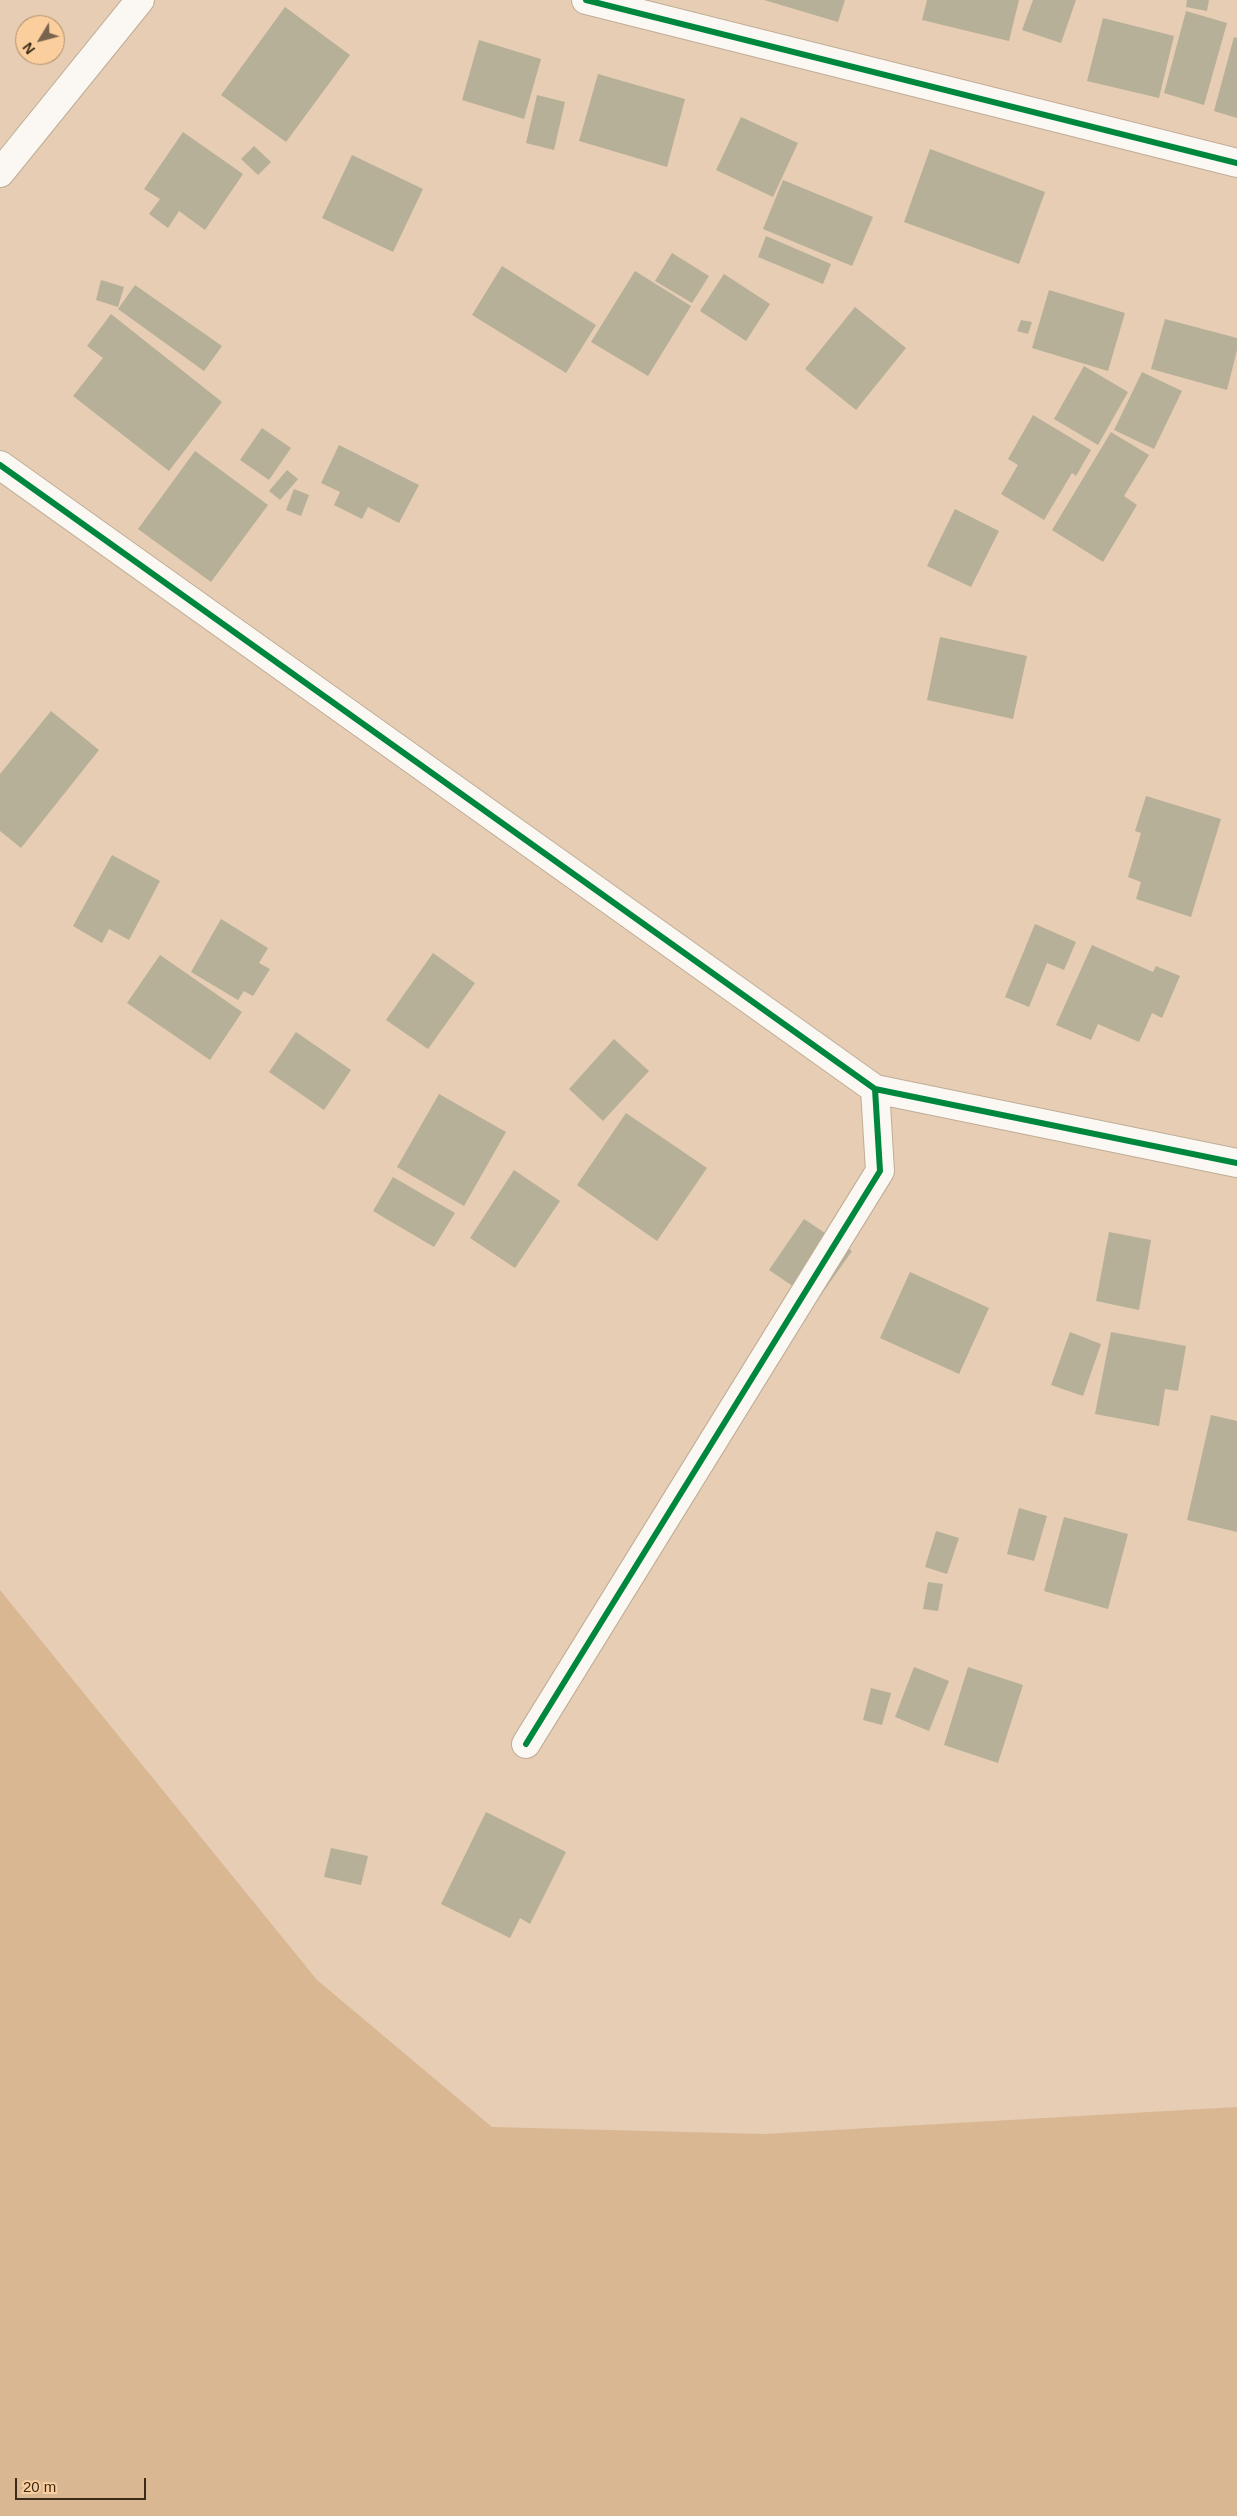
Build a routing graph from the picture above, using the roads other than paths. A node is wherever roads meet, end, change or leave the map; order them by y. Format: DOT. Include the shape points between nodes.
graph roads {
  1 [pos="140,0"];
  2 [pos="586,0"];
  3 [pos="1237,163"];
  4 [pos="0,173"];
  5 [pos="0,465"];
  6 [pos="875,1089"];
  7 [pos="1237,1163"];
  8 [pos="526,1744"];
  1 -- 4 [label="street"];
  2 -- 3 [label="street"];
  5 -- 6 [label="street"];
  6 -- 7 [label="street"];
  6 -- 8 [label="street" via="880,1171"];
}
